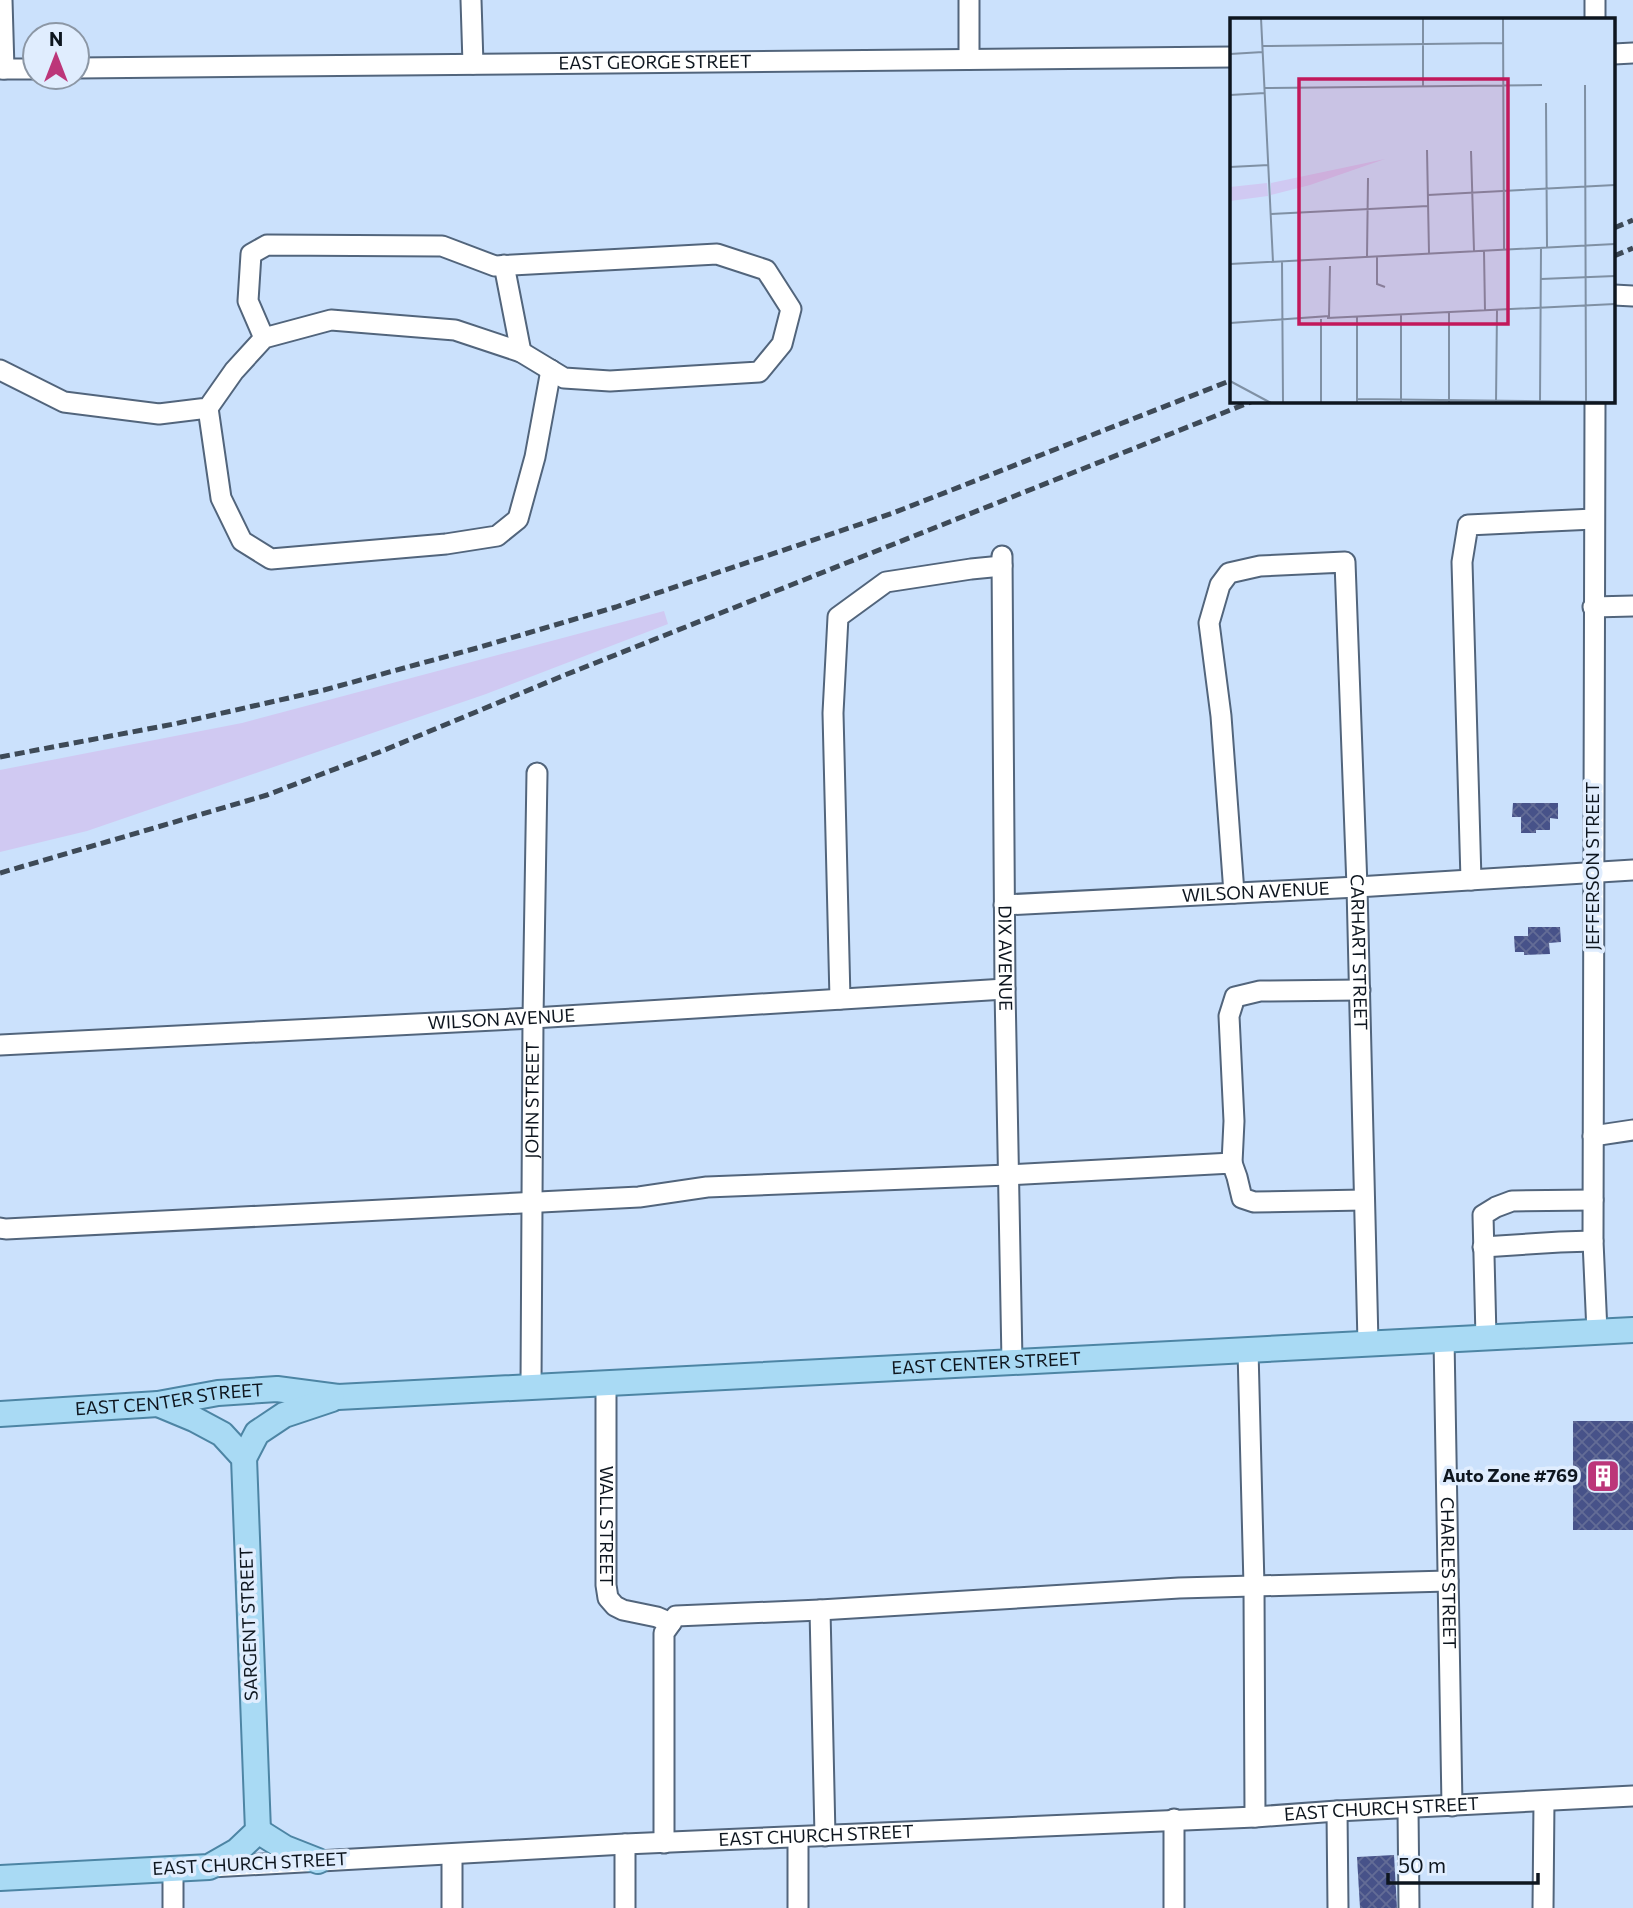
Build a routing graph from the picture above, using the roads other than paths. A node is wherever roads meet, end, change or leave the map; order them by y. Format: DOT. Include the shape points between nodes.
graph roads {
  1 [pos="2,0"];
  2 [pos="471,0"];
  3 [pos="970,0"];
  4 [pos="1595,0"];
  5 [pos="1595,18"];
  6 [pos="1230,57"];
  7 [pos="969,59"];
  8 [pos="474,64"];
  9 [pos="91,68"];
  10 [pos="2,69"];
  11 [pos="21,69"];
  12 [pos="504,265"];
  13 [pos="264,338"];
  14 [pos="520,352"];
  15 [pos="0,370"];
  16 [pos="551,370"];
  17 [pos="1595,402"];
  18 [pos="208,408"];
  19 [pos="1594,519"];
  20 [pos="1633,606"];
  21 [pos="1594,607"];
  22 [pos="537,773"];
  23 [pos="1633,870"];
  24 [pos="1593,872"];
  25 [pos="1471,880"];
  26 [pos="1357,887"];
  27 [pos="1234,893"];
  28 [pos="1004,905"];
  29 [pos="1004,989"];
  30 [pos="1360,990"];
  31 [pos="840,999"];
  32 [pos="533,1018"];
  33 [pos="0,1045"];
  34 [pos="1633,1130"];
  35 [pos="1593,1136"];
  36 [pos="1231,1163"];
  37 [pos="1008,1175"];
  38 [pos="1364,1200"];
  39 [pos="1594,1200"];
  40 [pos="532,1201"];
  41 [pos="0,1228"];
  42 [pos="1594,1241"];
  43 [pos="1483,1247"];
  44 [pos="1633,1330"];
  45 [pos="1597,1332"];
  46 [pos="1486,1337"];
  47 [pos="1444,1339"];
  48 [pos="1368,1343"];
  49 [pos="1248,1350"];
  50 [pos="1012,1361"];
  51 [pos="606,1384"];
  52 [pos="531,1387"];
  53 [pos="338,1397"];
  54 [pos="158,1404"];
  55 [pos="0,1414"];
  56 [pos="244,1458"];
  57 [pos="1448,1581"];
  58 [pos="1254,1586"];
  59 [pos="820,1611"];
  60 [pos="671,1623"];
  61 [pos="1633,1796"];
  62 [pos="1544,1801"];
  63 [pos="1452,1806"];
  64 [pos="1408,1808"];
  65 [pos="1337,1811"];
  66 [pos="1255,1816"];
  67 [pos="1174,1819"];
  68 [pos="258,1831"];
  69 [pos="825,1836"];
  70 [pos="798,1838"];
  71 [pos="664,1843"];
  72 [pos="625,1844"];
  73 [pos="452,1855"];
  74 [pos="318,1861"];
  75 [pos="209,1867"];
  76 [pos="173,1868"];
  77 [pos="0,1878"];
  78 [pos="173,1908"];
  79 [pos="452,1908"];
  80 [pos="625,1908"];
  81 [pos="798,1908"];
  82 [pos="1174,1908"];
  83 [pos="1338,1908"];
  84 [pos="1409,1908"];
  85 [pos="1543,1908"];
  1 -- 10 [label="street"];
  2 -- 8 [label="street"];
  3 -- 7 [label="street"];
  4 -- 5 [label="street"];
  6 -- 7 [label="street, EAST GEORGE STREET"];
  7 -- 8 [label="street, EAST GEORGE STREET"];
  8 -- 9 [label="street, EAST GEORGE STREET"];
  10 -- 11 [label="street"];
  12 -- 13 [label="street" via="495,266 442,246 267,245 251,254 248,301"];
  12 -- 14 [label="street"];
  12 -- 16 [label="street" via="717,254 766,270 791,309 782,344 760,372 610,381 564,378"];
  13 -- 14 [label="street" via="331,320 455,330"];
  13 -- 18 [label="street" via="233,371"];
  14 -- 16 [label="street"];
  15 -- 18 [label="street" via="64,402 159,414"];
  16 -- 18 [label="street" via="518,519 497,536 446,544 271,559 242,541 220,498"];
  17 -- 19 [label="street, JEFFERSON STREET"];
  19 -- 21 [label="street, JEFFERSON STREET"];
  19 -- 25 [label="street" via="1468,525 1462,562"];
  20 -- 21 [label="street"];
  21 -- 24 [label="street, JEFFERSON STREET"];
  22 -- 32 [label="street, JOHN STREET"];
  23 -- 24 [label="street, WILSON AVENUE"];
  24 -- 25 [label="street, WILSON AVENUE"];
  24 -- 35 [label="street, JEFFERSON STREET"];
  25 -- 26 [label="street, WILSON AVENUE"];
  26 -- 27 [label="street, WILSON AVENUE"];
  26 -- 27 [label="street, CARHART STREET" via="1345,562 1261,566 1229,573 1220,585 1209,623"];
  26 -- 30 [label="street, CARHART STREET"];
  27 -- 28 [label="street, WILSON AVENUE"];
  28 -- 29 [label="street, DIX AVENUE"];
  28 -- 31 [label="street, DIX AVENUE" via="1002,561 886,582 838,617 834,712"];
  29 -- 31 [label="street, WILSON AVENUE"];
  29 -- 37 [label="street, DIX AVENUE"];
  30 -- 36 [label="street" via="1261,991 1235,997 1229,1016 1234,1121"];
  30 -- 38 [label="street, CARHART STREET"];
  31 -- 32 [label="street, WILSON AVENUE"];
  32 -- 33 [label="street, WILSON AVENUE"];
  32 -- 40 [label="street, JOHN STREET"];
  34 -- 35 [label="street"];
  35 -- 39 [label="street, JEFFERSON STREET"];
  36 -- 37 [label="street"];
  36 -- 38 [label="street" via="1242,1198 1254,1202"];
  37 -- 40 [label="street" via="707,1187 639,1197"];
  37 -- 50 [label="street, DIX AVENUE"];
  38 -- 48 [label="street, CARHART STREET"];
  39 -- 42 [label="street, JEFFERSON STREET"];
  39 -- 43 [label="street" via="1512,1201 1496,1207 1483,1215"];
  40 -- 41 [label="street"];
  40 -- 52 [label="street, JOHN STREET"];
  42 -- 43 [label="street"];
  42 -- 45 [label="street, JEFFERSON STREET"];
  43 -- 46 [label="street"];
  44 -- 45 [label="main road, EAST CENTER STREET"];
  45 -- 46 [label="main road, EAST CENTER STREET"];
  46 -- 47 [label="main road, EAST CENTER STREET"];
  47 -- 48 [label="main road, EAST CENTER STREET"];
  47 -- 57 [label="street, CHARLES STREET"];
  48 -- 49 [label="main road, EAST CENTER STREET"];
  49 -- 50 [label="main road, EAST CENTER STREET"];
  49 -- 58 [label="street"];
  50 -- 51 [label="main road, EAST CENTER STREET"];
  51 -- 52 [label="main road, EAST CENTER STREET"];
  51 -- 60 [label="street, WALL STREET" via="608,1598 624,1611"];
  52 -- 53 [label="main road, EAST CENTER STREET"];
  53 -- 54 [label="main road, EAST CENTER STREET" via="277,1389"];
  53 -- 56 [label="main road, EAST CENTER STREET" via="284,1415 257,1433"];
  54 -- 55 [label="main road, EAST CENTER STREET"];
  54 -- 56 [label="main road" via="222,1434"];
  56 -- 68 [label="main road, SARGENT STREET"];
  57 -- 58 [label="street"];
  57 -- 63 [label="street, CHARLES STREET"];
  58 -- 59 [label="street"];
  58 -- 66 [label="street"];
  59 -- 60 [label="street" via="676,1616"];
  59 -- 69 [label="street"];
  60 -- 71 [label="street" via="664,1633"];
  61 -- 62 [label="street, EAST CHURCH STREET"];
  62 -- 63 [label="street, EAST CHURCH STREET"];
  62 -- 85 [label="street"];
  63 -- 64 [label="street, EAST CHURCH STREET"];
  64 -- 65 [label="street, EAST CHURCH STREET"];
  64 -- 84 [label="street"];
  65 -- 66 [label="street, EAST CHURCH STREET"];
  65 -- 83 [label="street"];
  66 -- 67 [label="street, EAST CHURCH STREET"];
  67 -- 69 [label="street, EAST CHURCH STREET"];
  67 -- 82 [label="street"];
  68 -- 74 [label="main road"];
  68 -- 75 [label="main road" via="237,1851"];
  69 -- 70 [label="street, EAST CHURCH STREET"];
  70 -- 71 [label="street, EAST CHURCH STREET"];
  70 -- 81 [label="street"];
  71 -- 72 [label="street, EAST CHURCH STREET"];
  72 -- 73 [label="street, EAST CHURCH STREET"];
  72 -- 80 [label="street"];
  73 -- 74 [label="street, EAST CHURCH STREET"];
  73 -- 79 [label="street"];
  74 -- 75 [label="street, EAST CHURCH STREET"];
  75 -- 76 [label="main road, EAST CHURCH STREET"];
  76 -- 77 [label="main road, EAST CHURCH STREET"];
  76 -- 78 [label="street"];
}
